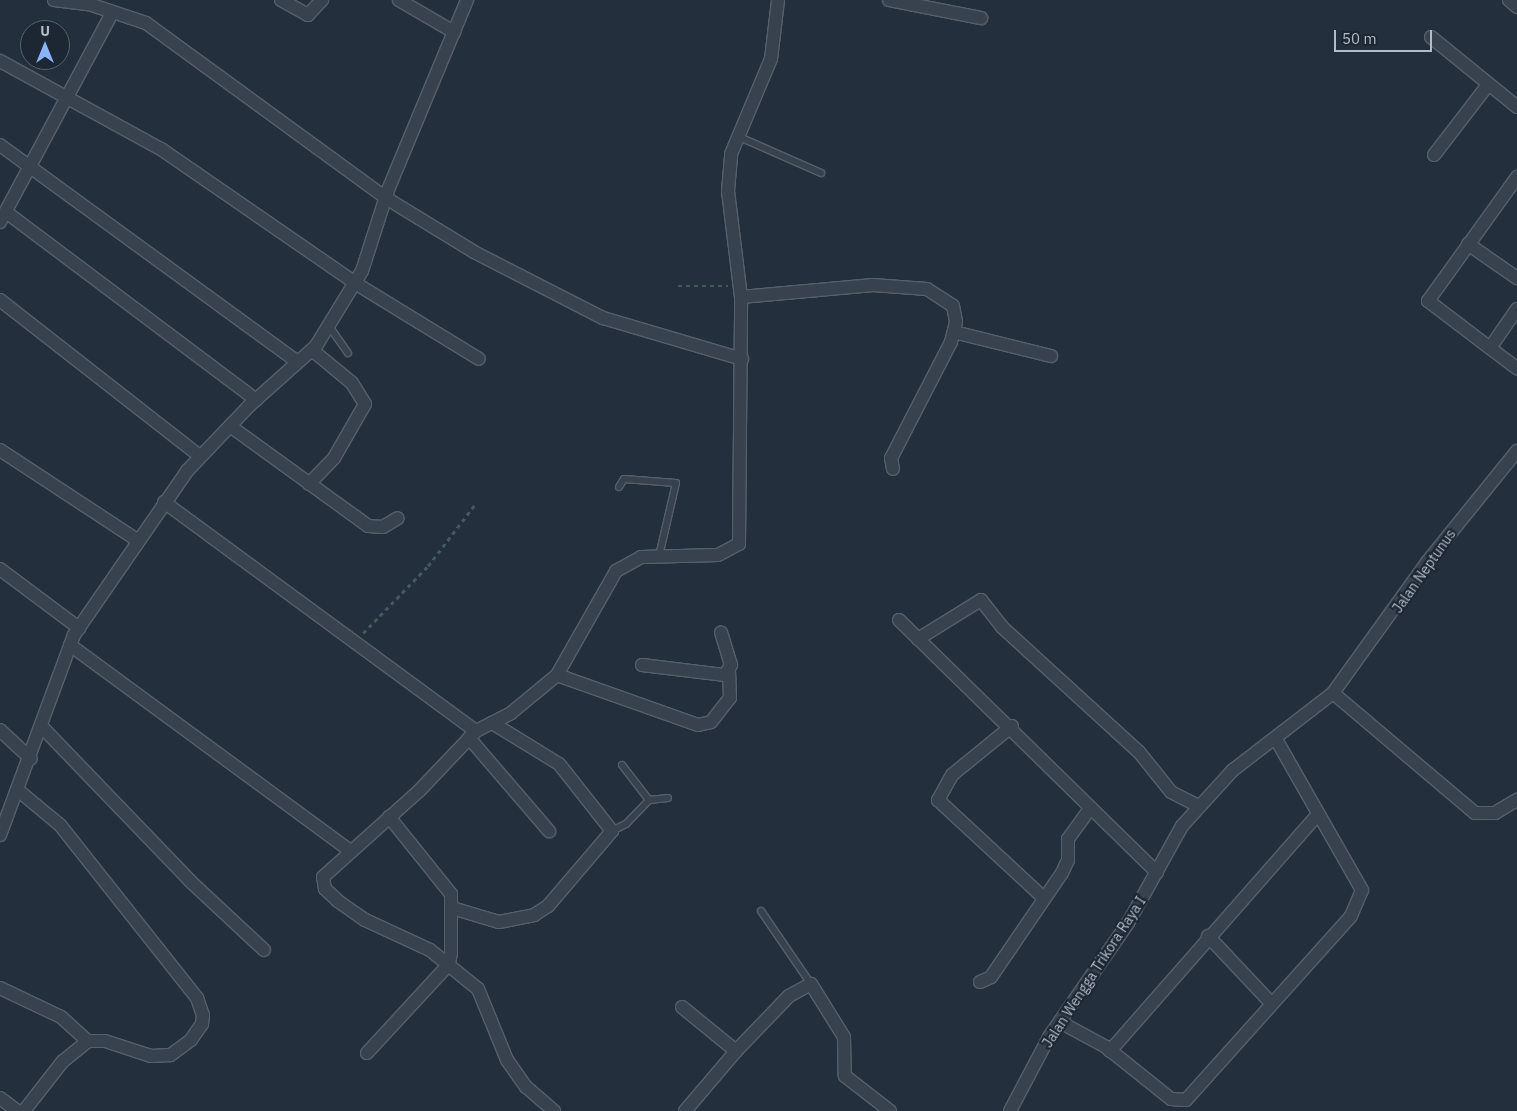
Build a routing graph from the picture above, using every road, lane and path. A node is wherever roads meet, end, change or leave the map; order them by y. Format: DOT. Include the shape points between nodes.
graph roads {
  1 [pos="54,0"];
  2 [pos="281,0"];
  3 [pos="322,0"];
  4 [pos="398,0"];
  5 [pos="467,0"];
  6 [pos="778,0"];
  7 [pos="889,0"];
  8 [pos="1509,0"];
  9 [pos="1517,7"];
  10 [pos="112,13"];
  11 [pos="981,18"];
  12 [pos="454,32"];
  13 [pos="1431,37"];
  14 [pos="0,61"];
  15 [pos="1488,85"];
  16 [pos="70,97"];
  17 [pos="1517,107"];
  18 [pos="737,136"];
  19 [pos="0,145"];
  20 [pos="1434,155"];
  21 [pos="32,167"];
  22 [pos="821,173"];
  23 [pos="1517,177"];
  24 [pos="386,198"];
  25 [pos="3,217"];
  26 [pos="1468,244"];
  27 [pos="1517,278"];
  28 [pos="355,283"];
  29 [pos="678,286"];
  30 [pos="740,292"];
  31 [pos="0,300"];
  32 [pos="1517,309"];
  33 [pos="329,326"];
  34 [pos="954,332"];
  35 [pos="1490,348"];
  36 [pos="312,350"];
  37 [pos="348,353"];
  38 [pos="1051,356"];
  39 [pos="479,359"];
  40 [pos="742,359"];
  41 [pos="296,361"];
  42 [pos="1517,368"];
  43 [pos="256,400"];
  44 [pos="230,426"];
  45 [pos="0,450"];
  46 [pos="1517,451"];
  47 [pos="200,456"];
  48 [pos="893,469"];
  49 [pos="309,484"];
  50 [pos="619,487"];
  51 [pos="164,502"];
  52 [pos="476,503"];
  53 [pos="398,518"];
  54 [pos="137,540"];
  55 [pos="659,556"];
  56 [pos="0,569"];
  57 [pos="899,620"];
  58 [pos="79,628"];
  59 [pos="720,634"];
  60 [pos="918,639"];
  61 [pos="359,644"];
  62 [pos="70,645"];
  63 [pos="642,665"];
  64 [pos="729,672"];
  65 [pos="556,675"];
  66 [pos="1333,693"];
  67 [pos="492,723"];
  68 [pos="1012,726"];
  69 [pos="42,727"];
  70 [pos="0,730"];
  71 [pos="473,735"];
  72 [pos="1276,739"];
  73 [pos="31,760"];
  74 [pos="622,765"];
  75 [pos="19,791"];
  76 [pos="668,798"];
  77 [pos="649,800"];
  78 [pos="1517,800"];
  79 [pos="1199,806"];
  80 [pos="1090,808"];
  81 [pos="4,814"];
  82 [pos="1318,814"];
  83 [pos="389,817"];
  84 [pos="549,830"];
  85 [pos="612,831"];
  86 [pos="0,835"];
  87 [pos="350,850"];
  88 [pos="1157,872"];
  89 [pos="1044,898"];
  90 [pos="452,908"];
  91 [pos="761,911"];
  92 [pos="1208,936"];
  93 [pos="264,950"];
  94 [pos="449,964"];
  95 [pos="980,982"];
  96 [pos="811,984"];
  97 [pos="0,988"];
  98 [pos="1272,1004"];
  99 [pos="682,1007"];
  100 [pos="1060,1022"];
  101 [pos="88,1041"];
  102 [pos="736,1051"];
  103 [pos="1110,1051"];
  104 [pos="367,1053"];
  105 [pos="0,1098"];
  106 [pos="17,1111"];
  107 [pos="24,1111"];
  108 [pos="554,1111"];
  109 [pos="685,1111"];
  110 [pos="890,1111"];
  111 [pos="1010,1111"];
  1 -- 10 [label="street" via="89,4"];
  2 -- 3 [label="street" via="308,16"];
  4 -- 12 [label="street"];
  5 -- 12 [label="street"];
  6 -- 18 [label="street" via="771,58"];
  7 -- 11 [label="street"];
  8 -- 9 [label="street"];
  10 -- 16 [label="street"];
  10 -- 24 [label="street" via="146,23"];
  12 -- 24 [label="street"];
  13 -- 15 [label="street"];
  14 -- 16 [label="street"];
  15 -- 17 [label="street"];
  15 -- 20 [label="street"];
  16 -- 21 [label="street"];
  16 -- 28 [label="street" via="161,149"];
  18 -- 22 [label="lane"];
  18 -- 30 [label="street" via="728,191"];
  19 -- 21 [label="street"];
  21 -- 25 [label="street"];
  21 -- 41 [label="street"];
  23 -- 26 [label="street"];
  24 -- 28 [label="street" via="376,236"];
  24 -- 40 [label="street" via="474,252 604,318"];
  25 -- 43 [label="street"];
  26 -- 27 [label="street"];
  26 -- 35 [label="street" via="1428,304"];
  28 -- 33 [label="street"];
  28 -- 39 [label="street"];
  29 -- 30 [label="path"];
  30 -- 34 [label="street" via="873,285 927,289 942,294 953,306"];
  30 -- 40 [label="street"];
  31 -- 47 [label="street"];
  32 -- 35 [label="street"];
  33 -- 36 [label="street"];
  33 -- 37 [label="lane"];
  34 -- 38 [label="street"];
  34 -- 48 [label="street" via="892,458"];
  35 -- 42 [label="street"];
  36 -- 41 [label="street"];
  36 -- 49 [label="street" via="363,394 365,404 334,458"];
  40 -- 55 [label="street" via="742,536 725,553"];
  41 -- 43 [label="street"];
  43 -- 44 [label="street"];
  44 -- 47 [label="street"];
  44 -- 49 [label="street"];
  45 -- 54 [label="street"];
  46 -- 66 [label="street, Jalan Neptunus" via="1427,562"];
  47 -- 51 [label="street"];
  49 -- 53 [label="street" via="368,526 383,527"];
  50 -- 55 [label="lane" via="624,479 676,483"];
  51 -- 54 [label="street"];
  51 -- 61 [label="street"];
  52 -- 61 [label="path" via="428,566 366,627"];
  54 -- 58 [label="street"];
  55 -- 65 [label="street" via="627,562 616,571"];
  56 -- 58 [label="street"];
  57 -- 60 [label="street"];
  58 -- 62 [label="street"];
  59 -- 64 [label="street"];
  60 -- 68 [label="street"];
  60 -- 79 [label="street" via="981,600 1002,627 1139,752 1171,792"];
  61 -- 71 [label="street"];
  62 -- 69 [label="street"];
  62 -- 87 [label="street"];
  63 -- 64 [label="street" via="715,676"];
  64 -- 65 [label="street" via="730,698 711,722 698,725"];
  65 -- 67 [label="street"];
  66 -- 72 [label="street, Jalan Wengga Trikora Raya I"];
  66 -- 78 [label="street" via="1475,813 1495,813"];
  67 -- 71 [label="street"];
  67 -- 85 [label="street" via="559,764"];
  68 -- 80 [label="street"];
  68 -- 89 [label="street" via="952,775 938,800"];
  69 -- 73 [label="street"];
  69 -- 93 [label="street" via="190,881"];
  70 -- 73 [label="street"];
  71 -- 83 [label="street"];
  71 -- 84 [label="street"];
  72 -- 79 [label="street, Jalan Wengga Trikora Raya I" via="1233,770"];
  72 -- 82 [label="street"];
  73 -- 75 [label="street"];
  74 -- 77 [label="lane"];
  75 -- 81 [label="street"];
  75 -- 101 [label="street" via="60,825 197,998 202,1016 202,1024 191,1040 170,1055 151,1056 104,1041"];
  76 -- 77 [label="lane"];
  77 -- 85 [label="lane" via="626,824"];
  79 -- 88 [label="street, Jalan Wengga Trikora Raya I" via="1174,838"];
  80 -- 88 [label="street"];
  80 -- 89 [label="street" via="1068,839 1066,866"];
  81 -- 86 [label="street"];
  82 -- 92 [label="street"];
  82 -- 98 [label="street" via="1356,878 1361,900"];
  83 -- 87 [label="street"];
  83 -- 90 [label="street" via="412,841 420,860 446,885"];
  85 -- 90 [label="street" via="548,906 534,915 499,922"];
  87 -- 94 [label="street" via="328,870 323,878 325,889 365,920 420,944"];
  88 -- 100 [label="street, Jalan Wengga Trikora Raya I"];
  89 -- 95 [label="street" via="991,977"];
  90 -- 94 [label="street"];
  91 -- 96 [label="lane"];
  92 -- 98 [label="street"];
  92 -- 103 [label="street"];
  94 -- 104 [label="street"];
  94 -- 108 [label="street" via="483,997 514,1072"];
  96 -- 102 [label="street" via="789,996"];
  96 -- 110 [label="street" via="844,1037 845,1076"];
  97 -- 101 [label="street" via="61,1017"];
  98 -- 103 [label="street" via="1186,1100 1171,1099"];
  99 -- 102 [label="street"];
  100 -- 103 [label="street"];
  100 -- 111 [label="street, Jalan Wengga Trikora Raya I"];
  101 -- 107 [label="street" via="63,1061"];
  102 -- 109 [label="street"];
  105 -- 106 [label="street"];
}
